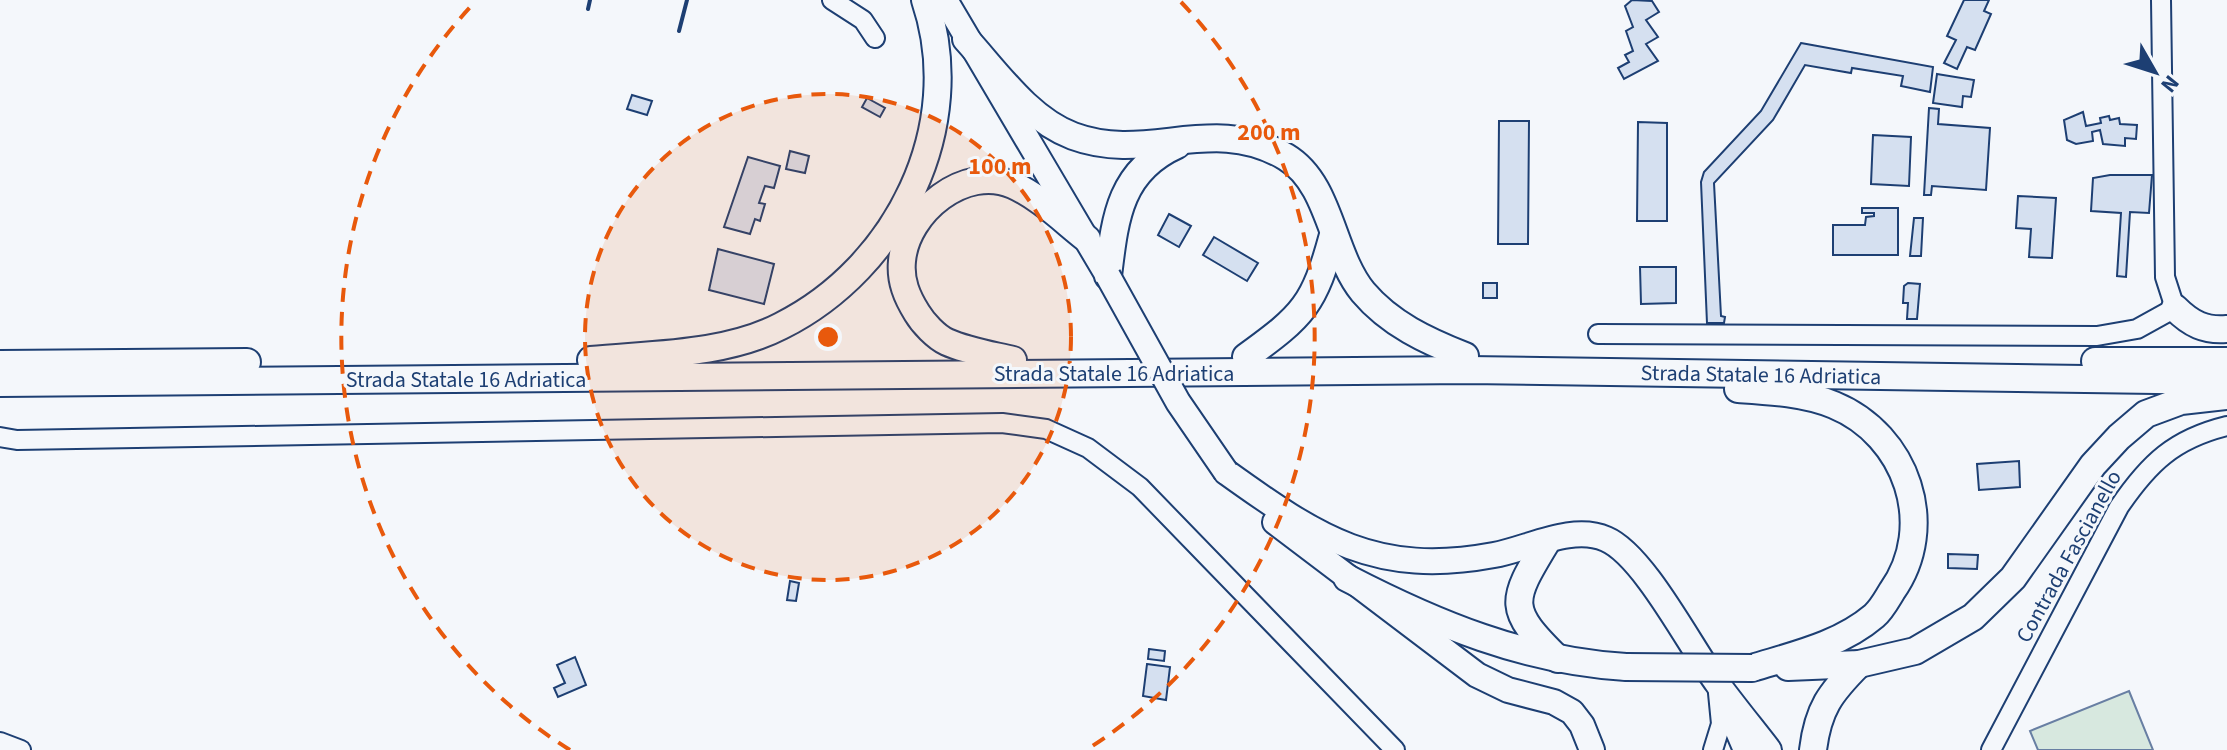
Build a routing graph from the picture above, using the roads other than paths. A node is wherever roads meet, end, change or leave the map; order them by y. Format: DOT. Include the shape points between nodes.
graph roads {
  1 [pos="832,0"];
  2 [pos="925,0"];
  3 [pos="945,0"];
  4 [pos="2161,0"];
  5 [pos="875,38"];
  6 [pos="966,39"];
  7 [pos="1192,139"];
  8 [pos="1333,235"];
  9 [pos="1087,239"];
  10 [pos="1108,276"];
  11 [pos="2175,308"];
  12 [pos="2227,329"];
  13 [pos="1598,334"];
  14 [pos="1465,356"];
  15 [pos="1246,357"];
  16 [pos="591,360"];
  17 [pos="1013,360"];
  18 [pos="2227,361"];
  19 [pos="0,364"];
  20 [pos="1423,370"];
  21 [pos="2227,381"];
  22 [pos="0,383"];
  23 [pos="2227,396"];
  24 [pos="2227,426"];
  25 [pos="9,439"];
  26 [pos="0,455"];
  27 [pos="1226,472"];
  28 [pos="1546,543"];
  29 [pos="1347,578"];
  30 [pos="1558,659"];
  31 [pos="1859,664"];
  32 [pos="1752,668"];
  33 [pos="1717,683"];
  34 [pos="0,742"];
  35 [pos="21,750"];
  36 [pos="1395,750"];
  37 [pos="1592,750"];
  38 [pos="1713,750"];
  39 [pos="1753,750"];
  40 [pos="1813,750"];
  41 [pos="1991,750"];
  1 -- 5 [label="street" via="863,20"];
  2 -- 16 [label="highway" via="937,66 933,119 924,161 903,213 870,258 830,297 779,328 717,346"];
  3 -- 6 [label="main road"];
  4 -- 11 [label="street" via="2165,277"];
  6 -- 7 [label="highway" via="1024,104 1071,136 1124,148"];
  6 -- 9 [label="main road"];
  7 -- 8 [label="highway" via="1222,135 1257,142 1289,158 1312,184"];
  7 -- 10 [label="highway" via="1155,155 1133,178 1115,220"];
  8 -- 14 [label="highway" via="1362,291 1397,324"];
  8 -- 15 [label="highway" via="1319,285 1293,323"];
  9 -- 10 [label="main road"];
  9 -- 17 [label="highway" via="1011,184 976,180 942,194 917,221 901,260 904,293 921,321 946,342"];
  10 -- 27 [label="main road, bridge" via="1178,402"];
  11 -- 12 [label="highway" via="2189,322"];
  11 -- 13 [label="street" via="2137,329 2097,336"];
  14 -- 15 [label="highway, Strada Statale 16 Adriatica"];
  14 -- 18 [label="highway, Strada Statale 16 Adriatica"];
  15 -- 17 [label="highway, Strada Statale 16 Adriatica"];
  16 -- 17 [label="highway, Strada Statale 16 Adriatica"];
  16 -- 19 [label="highway, Strada Statale 16 Adriatica"];
  20 -- 21 [label="highway, Strada Statale 16 Adriatica"];
  20 -- 22 [label="highway, Strada Statale 16 Adriatica"];
  20 -- 32 [label="highway" via="1756,390 1812,398 1873,429 1897,457 1913,494 1915,532 1905,573 1876,615 1830,644"];
  23 -- 31 [label="highway" via="2181,401 2146,414 2093,465 2013,578 1973,617 1915,651"];
  24 -- 41 [label="street, Contrada Fascianello" via="2196,434 2144,470 2119,507"];
  25 -- 26 [label="street"];
  25 -- 36 [label="street" via="1002,423 1046,429 1088,448 1140,487"];
  27 -- 28 [label="main road" via="1298,523 1374,556 1431,563"];
  27 -- 29 [label="main road" via="1259,509"];
  28 -- 30 [label="highway" via="1523,580 1517,605 1527,629"];
  28 -- 33 [label="main road" via="1581,533 1607,539 1632,558"];
  29 -- 30 [label="highway" via="1425,618 1497,645"];
  29 -- 37 [label="main road" via="1477,675 1572,712"];
  30 -- 32 [label="highway, bridge" via="1626,667"];
  31 -- 32 [label="highway"];
  31 -- 40 [label="highway" via="1818,716"];
  33 -- 38 [label="street" via="1721,724"];
  33 -- 39 [label="main road"];
  34 -- 35 [label="street"];
}
